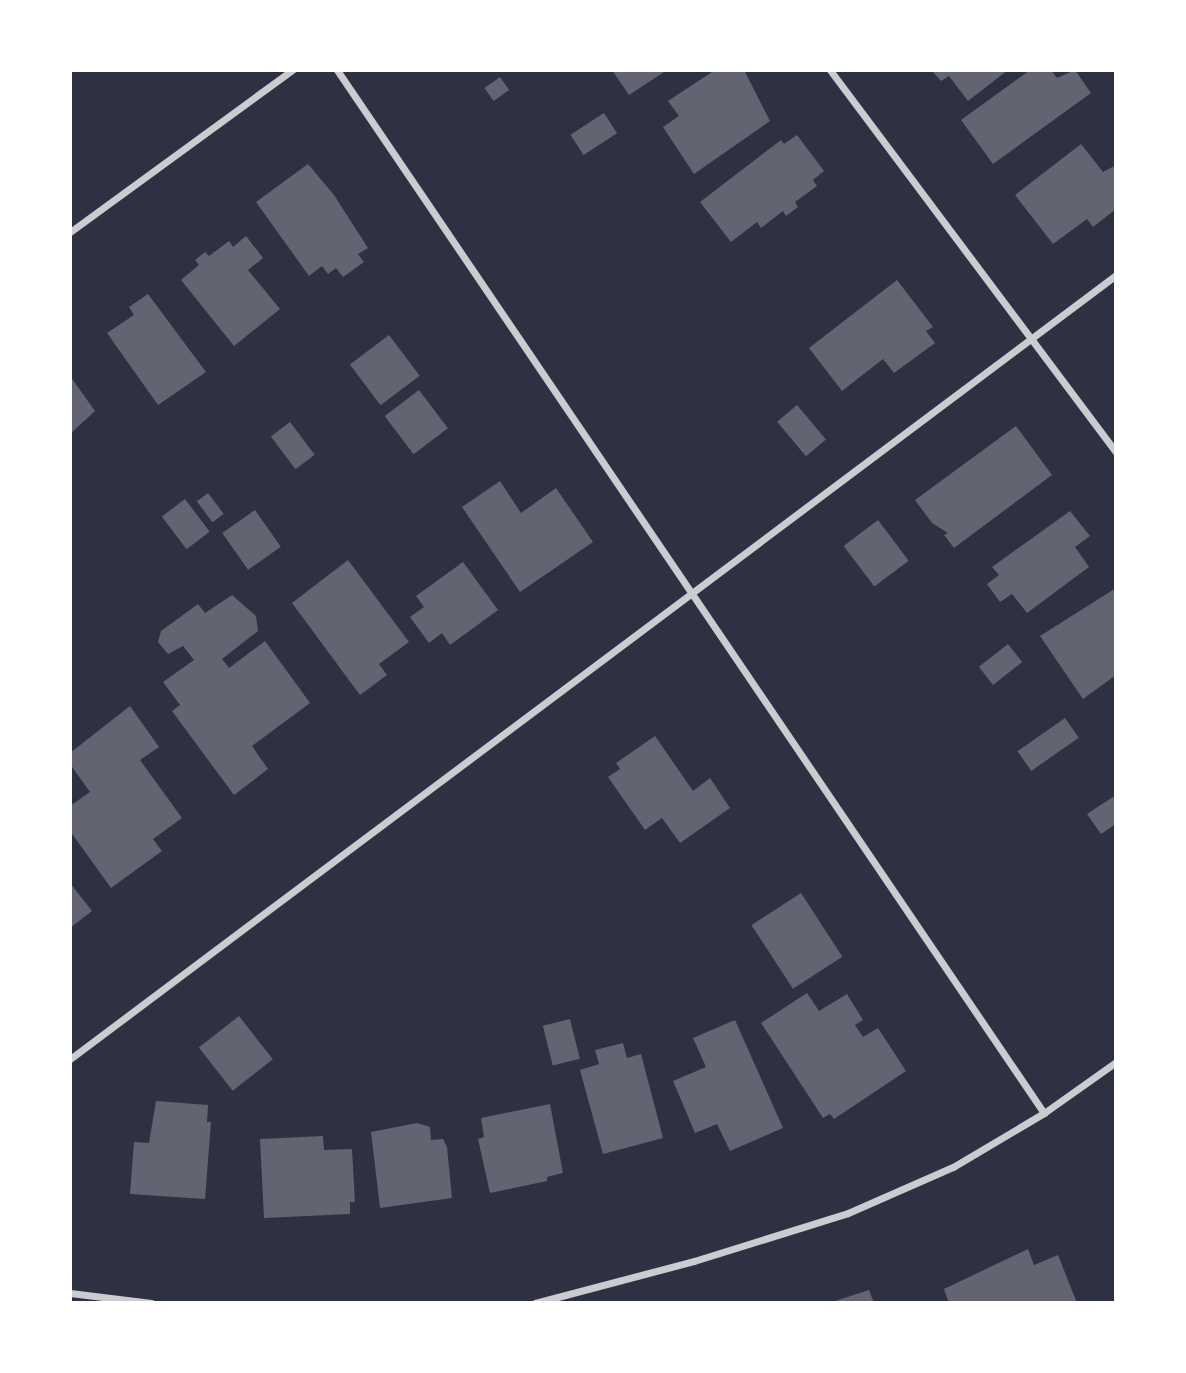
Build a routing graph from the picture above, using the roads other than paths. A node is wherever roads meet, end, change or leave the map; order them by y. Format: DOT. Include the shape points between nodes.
graph roads {
  1 [pos="292,70"];
  2 [pos="337,70"];
  3 [pos="830,70"];
  4 [pos="70,232"];
  5 [pos="1116,275"];
  6 [pos="1033,338"];
  7 [pos="1116,452"];
  8 [pos="693,595"];
  9 [pos="70,1059"];
  10 [pos="1116,1062"];
  11 [pos="1044,1113"];
  12 [pos="70,1293"];
  13 [pos="151,1303"];
  14 [pos="535,1303"];
  1 -- 4 [label="street"];
  2 -- 8 [label="street"];
  3 -- 6 [label="street"];
  5 -- 6 [label="street"];
  6 -- 7 [label="street"];
  6 -- 8 [label="street"];
  8 -- 9 [label="street"];
  8 -- 11 [label="street"];
  10 -- 11 [label="street"];
  11 -- 14 [label="street" via="953,1167 848,1213 694,1261"];
  12 -- 13 [label="street"];
}
